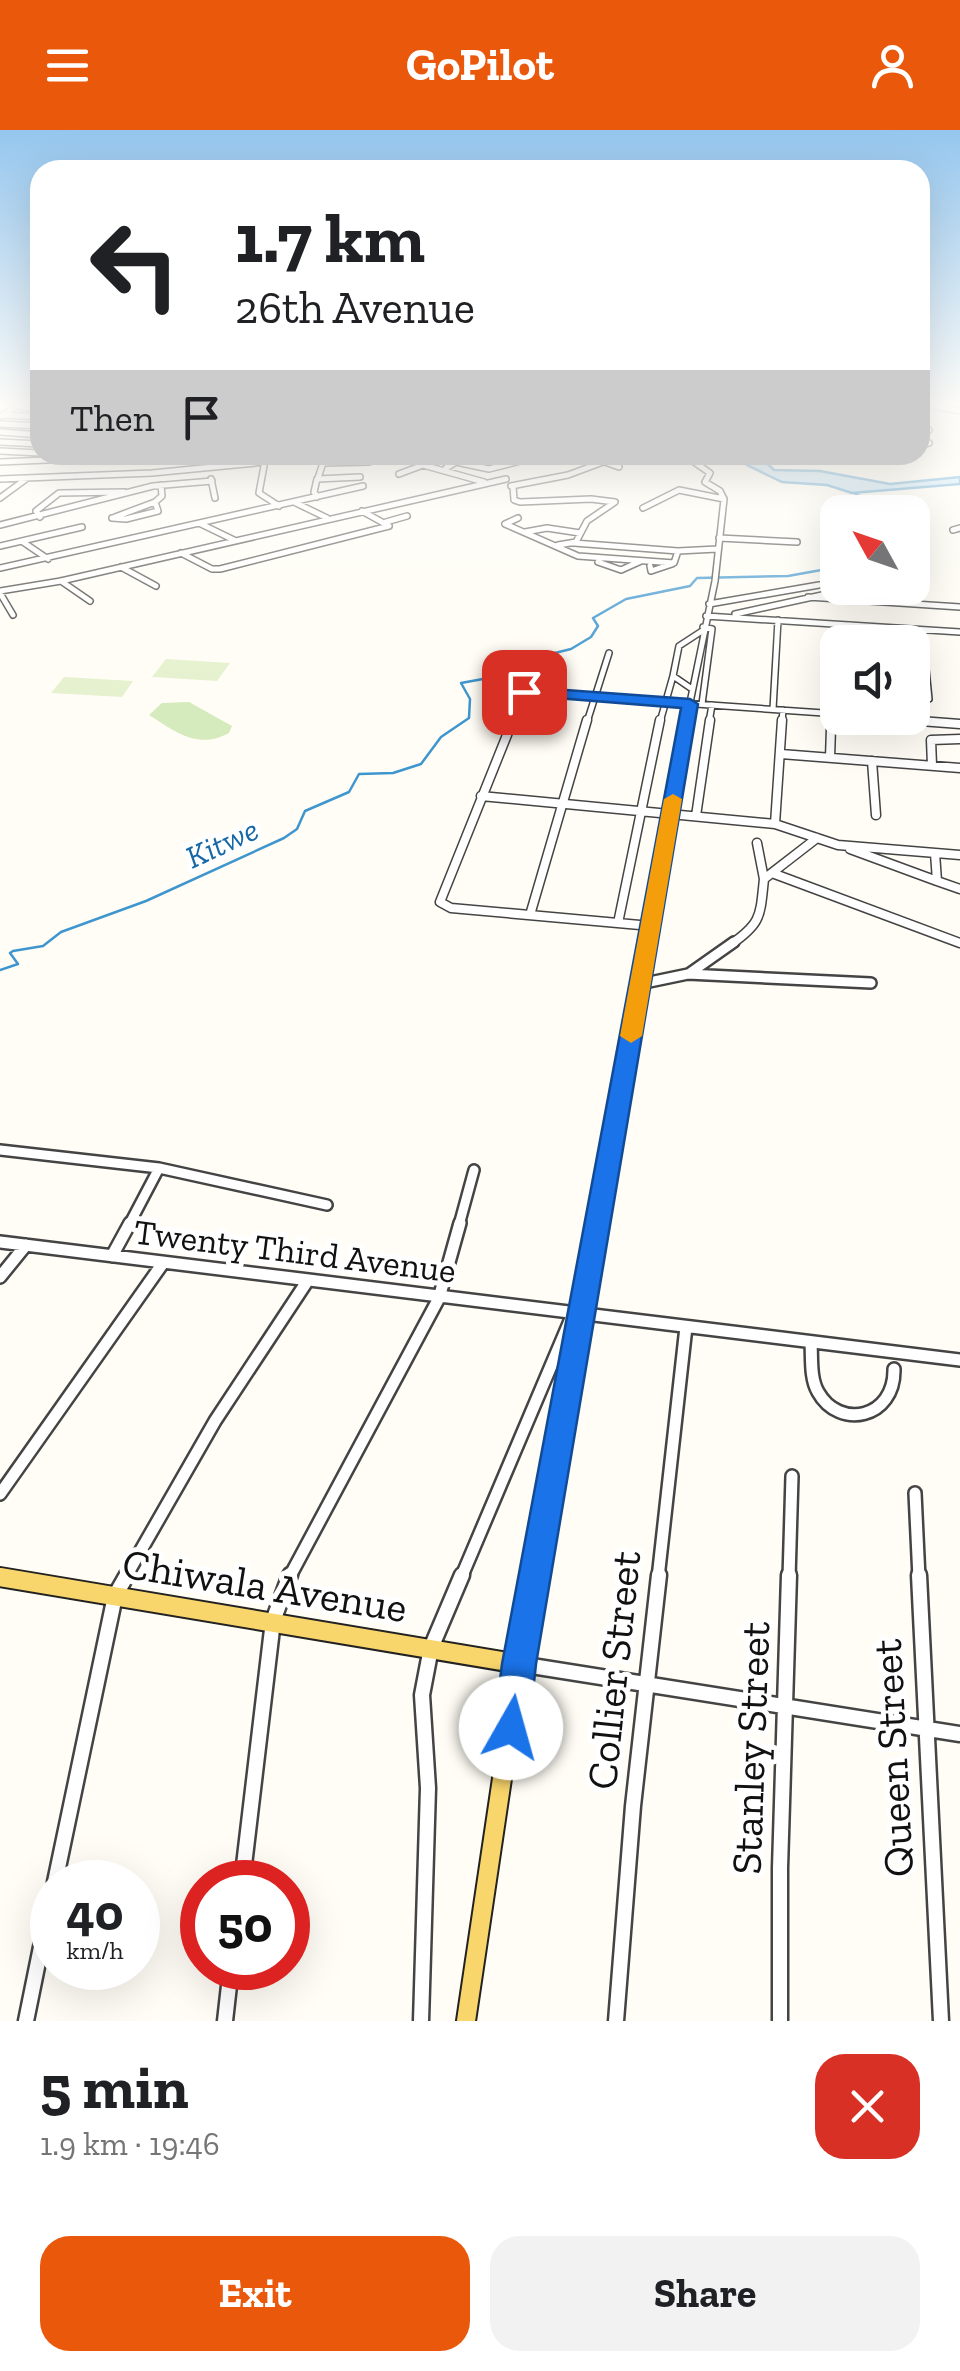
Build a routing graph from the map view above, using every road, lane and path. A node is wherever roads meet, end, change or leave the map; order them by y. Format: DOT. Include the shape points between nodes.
graph roads {
  1 [pos="71,492"];
  2 [pos="118,492"];
  3 [pos="133,492"];
  4 [pos="162,492"];
  5 [pos="214,492"];
  6 [pos="260,492"];
  7 [pos="314,492"];
  8 [pos="337,492"];
  9 [pos="448,492"];
  10 [pos="513,492"];
  11 [pos="675,492"];
  12 [pos="691,492"];
  13 [pos="721,492"];
  14 [pos="126,494"];
  15 [pos="318,497"];
  16 [pos="215,498"];
  17 [pos="724,499"];
  18 [pos="155,502"];
  19 [pos="294,502"];
  20 [pos="279,506"];
  21 [pos="643,508"];
  22 [pos="359,510"];
  23 [pos="407,516"];
  24 [pos="40,517"];
  25 [pos="327,518"];
  26 [pos="518,518"];
  27 [pos="386,522"];
  28 [pos="201,524"];
  29 [pos="0,526"];
  30 [pos="82,528"];
  31 [pos="525,532"];
  32 [pos="580,533"];
  33 [pos="719,538"];
  34 [pos="234,540"];
  35 [pos="23,542"];
  36 [pos="797,542"];
  37 [pos="574,543"];
  38 [pos="0,546"];
  39 [pos="553,546"];
  40 [pos="717,549"];
  41 [pos="678,551"];
  42 [pos="181,553"];
  43 [pos="48,559"];
  44 [pos="642,561"];
  45 [pos="598,562"];
  46 [pos="674,562"];
  47 [pos="12,566"];
  48 [pos="650,566"];
  49 [pos="121,567"];
  50 [pos="0,568"];
  51 [pos="61,581"];
  52 [pos="820,585"];
  53 [pos="156,586"];
  54 [pos="22,588"];
  55 [pos="0,592"];
  56 [pos="820,595"];
  57 [pos="808,597"];
  58 [pos="90,602"];
  59 [pos="708,604"];
  60 [pos="960,607"];
  61 [pos="13,616"];
  62 [pos="728,617"];
  63 [pos="778,620"];
  64 [pos="704,625"];
  65 [pos="850,625"];
  66 [pos="930,630"];
  67 [pos="960,632"];
  68 [pos="679,646"];
  69 [pos="700,646"];
  70 [pos="609,653"];
  71 [pos="677,657"];
  72 [pos="698,659"];
  73 [pos="673,676"];
  74 [pos="692,689"];
  75 [pos="593,696"];
  76 [pos="664,702"];
  77 [pos="696,704"];
  78 [pos="712,705"];
  79 [pos="773,709"];
  80 [pos="784,710"];
  81 [pos="820,713"];
  82 [pos="930,722"];
  83 [pos="960,724"];
  84 [pos="831,735"];
  85 [pos="960,740"];
  86 [pos="780,754"];
  87 [pos="830,758"];
  88 [pos="872,762"];
  89 [pos="932,765"];
  90 [pos="960,768"];
  91 [pos="482,796"];
  92 [pos="560,805"];
  93 [pos="641,811"];
  94 [pos="670,814"];
  95 [pos="876,815"];
  96 [pos="696,816"];
  97 [pos="775,824"];
  98 [pos="817,838"];
  99 [pos="757,843"];
  100 [pos="838,845"];
  101 [pos="936,853"];
  102 [pos="960,855"];
  103 [pos="768,876"];
  104 [pos="936,880"];
  105 [pos="960,889"];
  106 [pos="530,915"];
  107 [pos="618,923"];
  108 [pos="651,926"];
  109 [pos="960,942"];
  110 [pos="688,974"];
  111 [pos="871,983"];
  112 [pos="640,984"];
  113 [pos="0,1150"];
  114 [pos="159,1168"];
  115 [pos="474,1170"];
  116 [pos="327,1205"];
  117 [pos="0,1242"];
  118 [pos="26,1246"];
  119 [pos="112,1256"];
  120 [pos="163,1262"];
  121 [pos="0,1277"];
  122 [pos="308,1280"];
  123 [pos="439,1298"];
  124 [pos="578,1314"];
  125 [pos="686,1327"];
  126 [pos="810,1344"];
  127 [pos="960,1360"];
  128 [pos="894,1368"];
  129 [pos="792,1476"];
  130 [pos="915,1493"];
  131 [pos="0,1494"];
  132 [pos="0,1577"];
  133 [pos="115,1596"];
  134 [pos="273,1621"];
  135 [pos="431,1648"];
  136 [pos="519,1664"];
  137 [pos="646,1683"];
  138 [pos="786,1706"];
  139 [pos="926,1730"];
  140 [pos="960,1734"];
  141 [pos="60,1860"];
  142 [pos="245,1860"];
  143 [pos="32,1990"];
  144 [pos="229,1990"];
  145 [pos="26,2021"];
  146 [pos="225,2021"];
  147 [pos="421,2021"];
  148 [pos="466,2021"];
  149 [pos="616,2021"];
  150 [pos="780,2021"];
  151 [pos="941,2021"];
  1 -- 24 [label="street" via="59,493 36,511"];
  2 -- 14 [label="street"];
  3 -- 14 [label="street"];
  4 -- 18 [label="street"];
  5 -- 16 [label="street"];
  6 -- 20 [label="street"];
  7 -- 15 [label="street"];
  8 -- 15 [label="street"];
  9 -- 22 [label="street"];
  10 -- 32 [label="street" via="520,502 615,502 589,518"];
  11 -- 21 [label="street"];
  12 -- 17 [label="street"];
  13 -- 17 [label="street"];
  14 -- 24 [label="street"];
  15 -- 19 [label="street"];
  17 -- 33 [label="street"];
  18 -- 18 [label="street" via="126,513 112,518 154,513"];
  19 -- 20 [label="street"];
  19 -- 25 [label="street"];
  20 -- 28 [label="street"];
  22 -- 25 [label="street"];
  22 -- 27 [label="street"];
  23 -- 27 [label="street"];
  24 -- 29 [label="street"];
  25 -- 34 [label="street"];
  26 -- 31 [label="street" via="505,524"];
  27 -- 42 [label="street" via="386,528 215,570"];
  28 -- 34 [label="street"];
  28 -- 43 [label="street"];
  30 -- 35 [label="street"];
  31 -- 32 [label="street"];
  31 -- 39 [label="street"];
  32 -- 37 [label="street"];
  33 -- 36 [label="street"];
  33 -- 40 [label="street"];
  34 -- 42 [label="street"];
  35 -- 38 [label="street"];
  35 -- 43 [label="street"];
  37 -- 39 [label="street"];
  37 -- 41 [label="street"];
  39 -- 44 [label="street" via="582,557"];
  40 -- 41 [label="street"];
  40 -- 59 [label="street"];
  41 -- 46 [label="street"];
  42 -- 49 [label="street"];
  43 -- 47 [label="street"];
  44 -- 45 [label="street" via="628,571"];
  44 -- 46 [label="street"];
  46 -- 48 [label="street" via="656,571"];
  47 -- 50 [label="street"];
  47 -- 54 [label="street"];
  49 -- 51 [label="street"];
  49 -- 53 [label="street"];
  51 -- 54 [label="street"];
  51 -- 58 [label="street"];
  52 -- 59 [label="street"];
  54 -- 55 [label="street"];
  55 -- 61 [label="street"];
  56 -- 57 [label="street"];
  57 -- 60 [label="street"];
  57 -- 62 [label="street"];
  59 -- 64 [label="street"];
  62 -- 63 [label="street"];
  62 -- 64 [label="street"];
  63 -- 65 [label="street"];
  63 -- 79 [label="street"];
  64 -- 68 [label="street"];
  64 -- 69 [label="street"];
  64 -- 77 [label="street" via="712,634"];
  66 -- 67 [label="street"];
  68 -- 69 [label="street"];
  68 -- 71 [label="street"];
  69 -- 72 [label="street"];
  70 -- 75 [label="street"];
  71 -- 72 [label="street"];
  71 -- 73 [label="street"];
  72 -- 74 [label="street"];
  73 -- 74 [label="street"];
  73 -- 76 [label="street"];
  74 -- 77 [label="street"];
  75 -- 76 [label="street"];
  75 -- 91 [label="street" via="524,692"];
  75 -- 92 [label="street"];
  76 -- 77 [label="street"];
  76 -- 93 [label="street"];
  77 -- 78 [label="street"];
  77 -- 94 [label="street"];
  78 -- 79 [label="street"];
  78 -- 96 [label="street"];
  79 -- 80 [label="street"];
  80 -- 81 [label="street"];
  80 -- 86 [label="street"];
  82 -- 83 [label="street"];
  84 -- 87 [label="street"];
  85 -- 89 [label="street" via="931,740"];
  86 -- 87 [label="street"];
  86 -- 97 [label="street"];
  87 -- 88 [label="street"];
  88 -- 89 [label="street"];
  88 -- 95 [label="street"];
  89 -- 90 [label="street"];
  91 -- 92 [label="street"];
  91 -- 106 [label="street" via="439,899 442,905"];
  92 -- 93 [label="street"];
  92 -- 106 [label="street"];
  93 -- 94 [label="street"];
  93 -- 107 [label="street"];
  94 -- 96 [label="street"];
  94 -- 108 [label="street"];
  96 -- 97 [label="street"];
  97 -- 98 [label="street"];
  98 -- 100 [label="street"];
  98 -- 103 [label="street"];
  99 -- 103 [label="street"];
  100 -- 101 [label="street"];
  100 -- 104 [label="street"];
  101 -- 102 [label="street"];
  101 -- 104 [label="street"];
  103 -- 109 [label="street"];
  103 -- 110 [label="street" via="758,924"];
  104 -- 105 [label="street"];
  106 -- 107 [label="street"];
  107 -- 108 [label="street"];
  108 -- 112 [label="street"];
  110 -- 111 [label="street"];
  110 -- 112 [label="street"];
  112 -- 124 [label="street"];
  113 -- 114 [label="street"];
  114 -- 116 [label="street"];
  114 -- 119 [label="street"];
  115 -- 123 [label="street"];
  117 -- 118 [label="street, Twenty Third Avenue"];
  118 -- 119 [label="street, Twenty Third Avenue"];
  118 -- 121 [label="street"];
  119 -- 120 [label="street, Twenty Third Avenue"];
  120 -- 122 [label="street, Twenty Third Avenue"];
  120 -- 131 [label="street"];
  122 -- 123 [label="street, Twenty Third Avenue"];
  122 -- 133 [label="street" via="215,1421"];
  123 -- 124 [label="street, Twenty Third Avenue"];
  123 -- 134 [label="street" via="283,1589"];
  124 -- 125 [label="street"];
  124 -- 135 [label="street"];
  124 -- 136 [label="street"];
  125 -- 126 [label="street"];
  125 -- 137 [label="street, Collier Street"];
  126 -- 127 [label="street"];
  126 -- 128 [label="street" via="818,1392 843,1411 869,1413 885,1403"];
  129 -- 138 [label="street, Stanley Street"];
  130 -- 139 [label="street, Queen Street"];
  132 -- 133 [label="main road, Chiwala Avenue"];
  133 -- 134 [label="main road, Chiwala Avenue"];
  133 -- 141 [label="street"];
  134 -- 135 [label="main road, Chiwala Avenue"];
  134 -- 142 [label="street"];
  135 -- 136 [label="main road, Chiwala Avenue"];
  135 -- 147 [label="street" via="422,1695 428,1805"];
  136 -- 137 [label="street"];
  136 -- 148 [label="main road"];
  137 -- 138 [label="street"];
  137 -- 149 [label="street, Collier Street"];
  138 -- 139 [label="street"];
  138 -- 150 [label="street, Stanley Street"];
  139 -- 140 [label="street"];
  139 -- 151 [label="street, Queen Street"];
  143 -- 145 [label="street"];
  144 -- 146 [label="street"];
}
